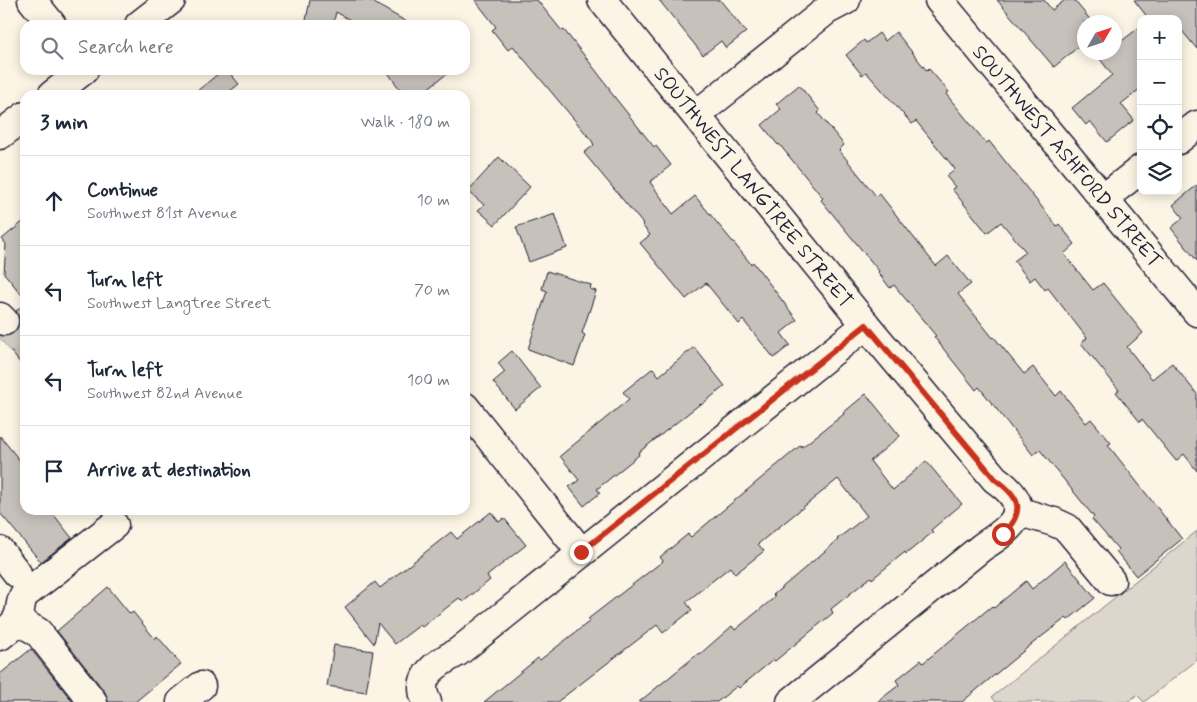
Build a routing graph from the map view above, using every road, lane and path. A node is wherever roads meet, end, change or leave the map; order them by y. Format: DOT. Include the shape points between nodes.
graph roads {
  1 [pos="32,0"];
  2 [pos="171,0"];
  3 [pos="602,0"];
  4 [pos="846,0"];
  5 [pos="940,0"];
  6 [pos="48,20"];
  7 [pos="145,20"];
  8 [pos="78,75"];
  9 [pos="58,90"];
  10 [pos="696,115"];
  11 [pos="20,120"];
  12 [pos="1197,125"];
  13 [pos="0,135"];
  14 [pos="1182,137"];
  15 [pos="1137,172"];
  16 [pos="1104,198"];
  17 [pos="1197,312"];
  18 [pos="866,325"];
  19 [pos="470,414"];
  20 [pos="1017,511"];
  21 [pos="114,525"];
  22 [pos="0,551"];
  23 [pos="581,552"];
  24 [pos="17,573"];
  25 [pos="1111,581"];
  26 [pos="8,628"];
  27 [pos="425,694"];
  28 [pos="94,702"];
  29 [pos="791,702"];
  1 -- 6 [label="street"];
  2 -- 7 [label="street"];
  3 -- 10 [label="street, SOUTHWEST LANGTREE STREET"];
  4 -- 10 [label="street" via="827,10"];
  5 -- 16 [label="street, SOUTHWEST ASHFORD STREET"];
  8 -- 9 [label="street"];
  10 -- 18 [label="street, SOUTHWEST LANGTREE STREET"];
  11 -- 13 [label="street"];
  12 -- 14 [label="street"];
  15 -- 16 [label="street"];
  16 -- 17 [label="street, SOUTHWEST ASHFORD STREET"];
  18 -- 20 [label="street, SOUTHWEST LANGTREE STREET" via="995,479 1008,488 1017,500"];
  18 -- 23 [label="street"];
  19 -- 23 [label="street"];
  20 -- 25 [label="street" via="1067,528"];
  20 -- 29 [label="street" via="1013,523 1003,534 982,547"];
  21 -- 26 [label="street" via="24,595"];
  22 -- 24 [label="street"];
  23 -- 27 [label="street" via="458,652 436,664 427,674"];
  26 -- 28 [label="street" via="38,632"];
}
